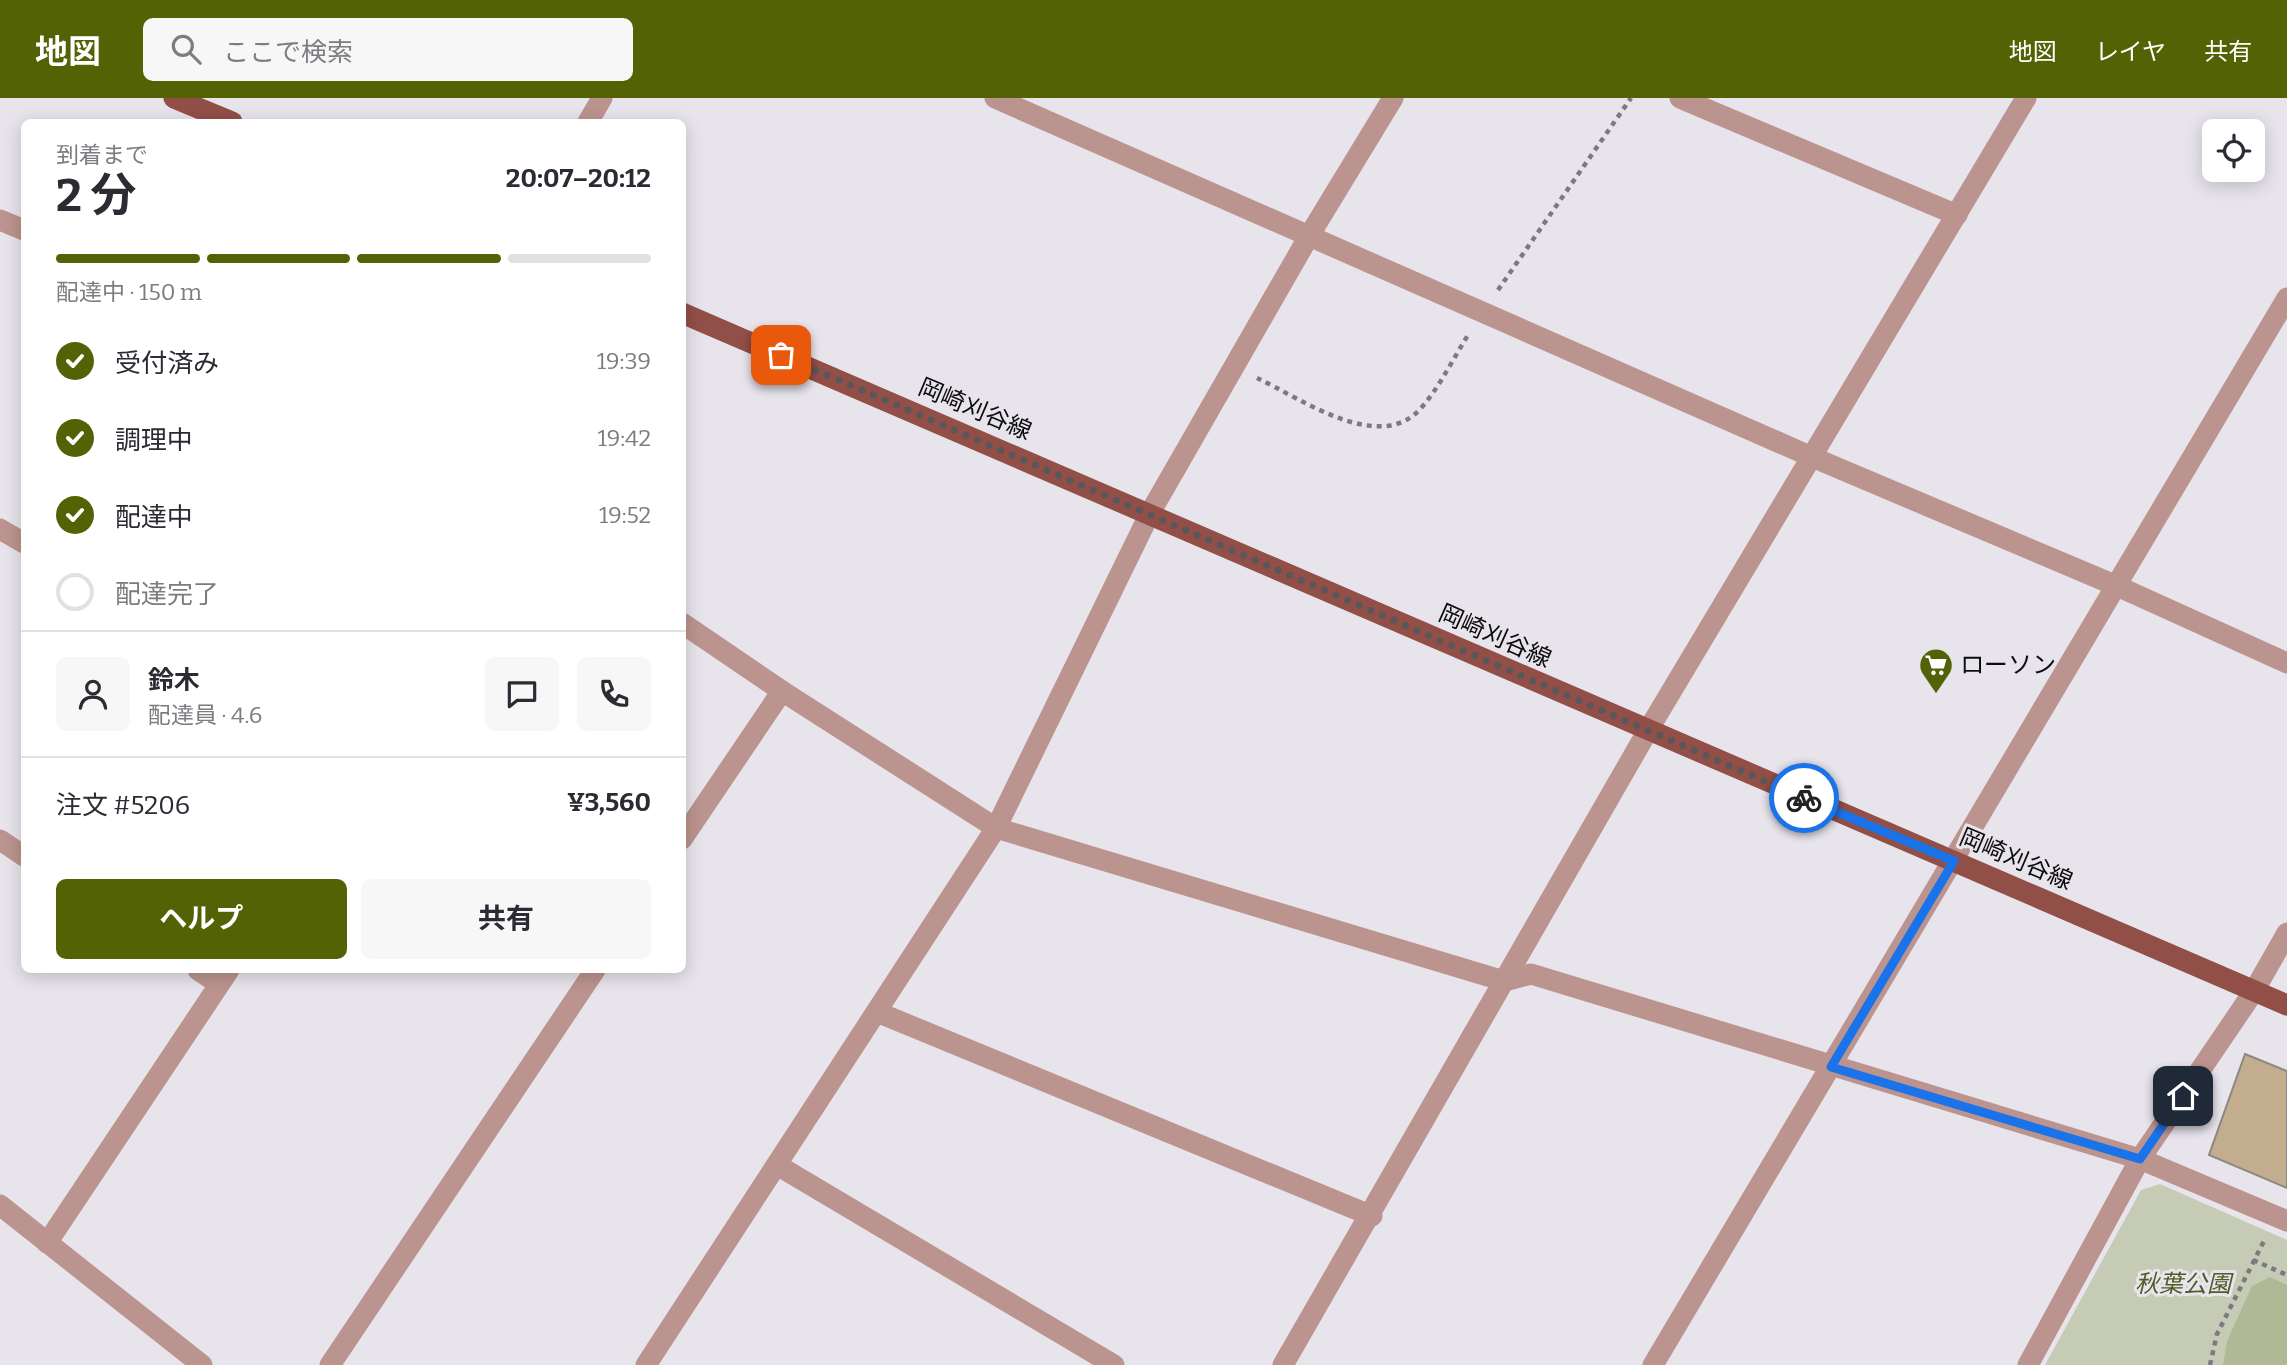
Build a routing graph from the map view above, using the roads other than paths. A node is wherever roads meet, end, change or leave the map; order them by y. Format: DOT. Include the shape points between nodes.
graph roads {
  1 [pos="174,98"];
  2 [pos="601,98"];
  3 [pos="995,98"];
  4 [pos="1394,98"];
  5 [pos="1680,98"];
  6 [pos="2026,98"];
  7 [pos="225,119"];
  8 [pos="590,119"];
  9 [pos="1957,215"];
  10 [pos="0,220"];
  11 [pos="21,229"];
  12 [pos="1309,236"];
  13 [pos="2287,298"];
  14 [pos="686,315"];
  15 [pos="1812,457"];
  16 [pos="1150,513"];
  17 [pos="0,529"];
  18 [pos="21,541"];
  19 [pos="2118,586"];
  20 [pos="686,626"];
  21 [pos="2287,663"];
  22 [pos="782,691"];
  23 [pos="1647,732"];
  24 [pos="996,828"];
  25 [pos="686,833"];
  26 [pos="0,840"];
  27 [pos="21,854"];
  28 [pos="1954,861"];
  29 [pos="2287,933"];
  30 [pos="593,973"];
  31 [pos="224,977"];
  32 [pos="1504,981"];
  33 [pos="2254,991"];
  34 [pos="2287,1005"];
  35 [pos="877,1012"];
  36 [pos="1831,1067"];
  37 [pos="2140,1159"];
  38 [pos="777,1165"];
  39 [pos="0,1205"];
  40 [pos="1372,1216"];
  41 [pos="2282,1219"];
  42 [pos="47,1243"];
  43 [pos="202,1365"];
  44 [pos="330,1365"];
  45 [pos="646,1365"];
  46 [pos="1114,1365"];
  47 [pos="1283,1365"];
  48 [pos="1653,1365"];
  49 [pos="2028,1365"];
  1 -- 7 [label="main road"];
  2 -- 8 [label="street"];
  3 -- 12 [label="street"];
  4 -- 12 [label="street"];
  5 -- 9 [label="street"];
  6 -- 9 [label="street"];
  9 -- 15 [label="street"];
  10 -- 11 [label="street"];
  12 -- 15 [label="street"];
  12 -- 16 [label="street"];
  13 -- 19 [label="street"];
  14 -- 16 [label="main road, 岡崎刈谷線"];
  15 -- 19 [label="street"];
  15 -- 23 [label="street"];
  16 -- 23 [label="main road, 岡崎刈谷線"];
  16 -- 24 [label="street"];
  17 -- 18 [label="street"];
  19 -- 21 [label="street"];
  19 -- 28 [label="street"];
  20 -- 22 [label="street"];
  22 -- 24 [label="street"];
  22 -- 25 [label="street"];
  23 -- 28 [label="main road, 岡崎刈谷線"];
  23 -- 32 [label="street"];
  24 -- 32 [label="street"];
  24 -- 35 [label="street"];
  26 -- 27 [label="street"];
  28 -- 33 [label="main road, 岡崎刈谷線"];
  28 -- 36 [label="street"];
  29 -- 33 [label="street"];
  30 -- 44 [label="street"];
  31 -- 42 [label="street"];
  32 -- 36 [label="street" via="1531,974"];
  32 -- 40 [label="street"];
  33 -- 34 [label="main road, 岡崎刈谷線"];
  33 -- 37 [label="street"];
  35 -- 38 [label="street"];
  35 -- 40 [label="street"];
  36 -- 37 [label="street"];
  36 -- 48 [label="street"];
  37 -- 41 [label="street"];
  37 -- 49 [label="street"];
  38 -- 45 [label="street"];
  38 -- 46 [label="street"];
  39 -- 42 [label="street"];
  40 -- 47 [label="street"];
  42 -- 43 [label="street"];
}
